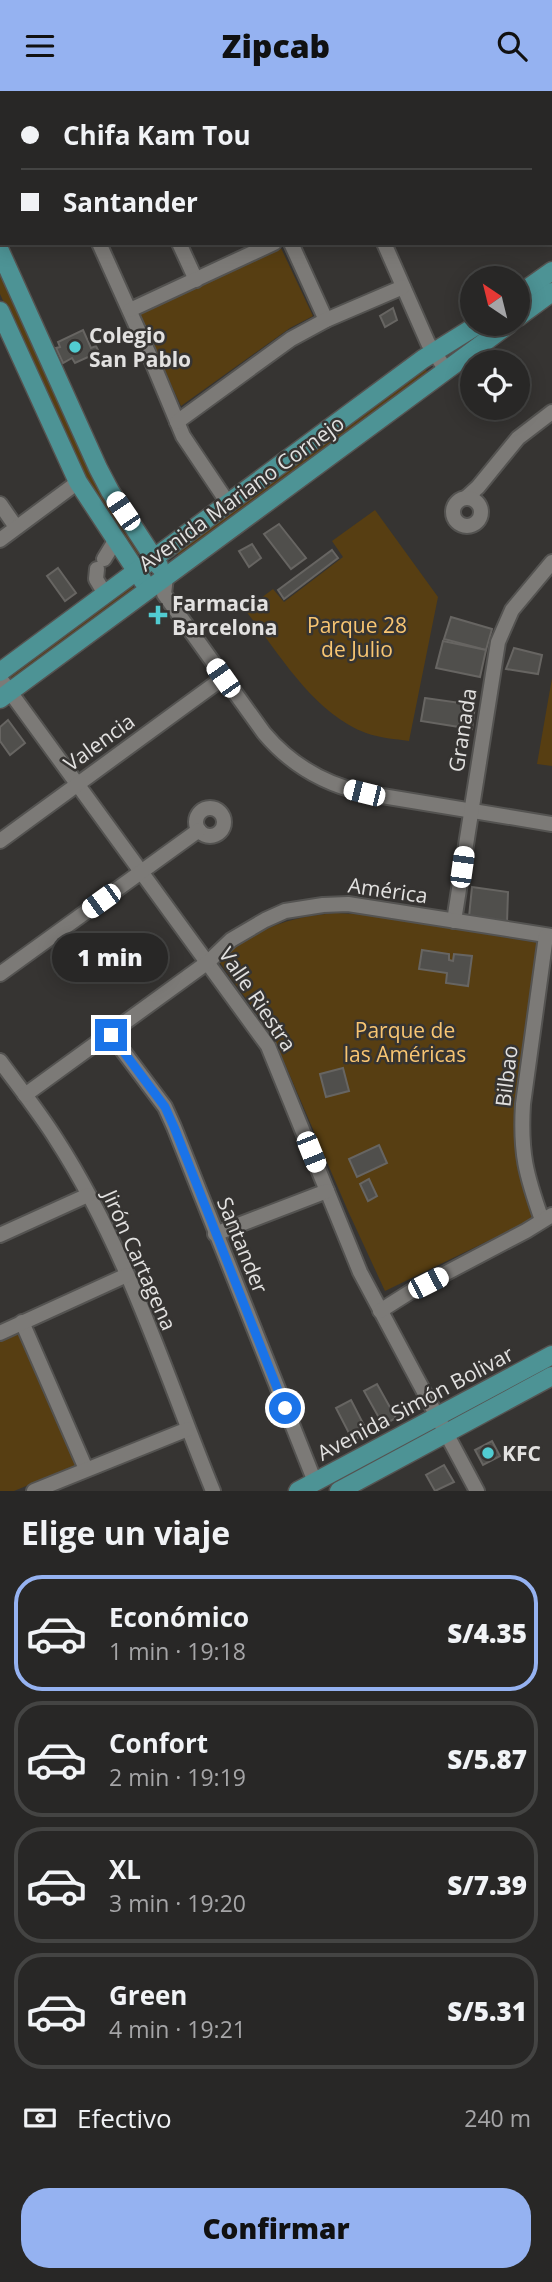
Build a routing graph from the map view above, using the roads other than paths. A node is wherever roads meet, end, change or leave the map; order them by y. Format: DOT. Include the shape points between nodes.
graph roads {
  1 [pos="100,245"];
  2 [pos="180,245"];
  3 [pos="270,245"];
  4 [pos="292,245"];
  5 [pos="385,245"];
  6 [pos="0,251"];
  7 [pos="552,271"];
  8 [pos="196,280"];
  9 [pos="403,287"];
  10 [pos="530,287"];
  11 [pos="552,292"];
  12 [pos="530,308"];
  13 [pos="130,310"];
  14 [pos="0,311"];
  15 [pos="326,320"];
  16 [pos="460,336"];
  17 [pos="493,336"];
  18 [pos="433,352"];
  19 [pos="446,370"];
  20 [pos="552,412"];
  21 [pos="177,422"];
  22 [pos="78,482"];
  23 [pos="474,495"];
  24 [pos="228,503"];
  25 [pos="0,504"];
  26 [pos="16,527"];
  27 [pos="0,540"];
  28 [pos="115,541"];
  29 [pos="154,558"];
  30 [pos="552,562"];
  31 [pos="136,571"];
  32 [pos="160,587"];
  33 [pos="105,594"];
  34 [pos="0,672"];
  35 [pos="223,678"];
  36 [pos="3,690"];
  37 [pos="77,784"];
  38 [pos="470,812"];
  39 [pos="552,824"];
  40 [pos="199,830"];
  41 [pos="0,841"];
  42 [pos="142,872"];
  43 [pos="454,921"];
  44 [pos="549,936"];
  45 [pos="208,962"];
  46 [pos="0,974"];
  47 [pos="111,1035"];
  48 [pos="0,1061"];
  49 [pos="26,1095"];
  50 [pos="327,1191"];
  51 [pos="88,1195"];
  52 [pos="547,1218"];
  53 [pos="215,1234"];
  54 [pos="0,1235"];
  55 [pos="127,1275"];
  56 [pos="380,1311"];
  57 [pos="22,1322"];
  58 [pos="0,1333"];
  59 [pos="552,1355"];
  60 [pos="551,1380"];
  61 [pos="437,1417"];
  62 [pos="188,1429"];
  63 [pos="447,1434"];
  64 [pos="86,1469"];
  65 [pos="315,1482"];
  66 [pos="349,1489"];
  67 [pos="34,1491"];
  68 [pos="213,1491"];
  69 [pos="298,1491"];
  70 [pos="477,1491"];
  1 -- 13 [label="street"];
  2 -- 8 [label="street"];
  3 -- 8 [label="street"];
  4 -- 15 [label="street"];
  5 -- 9 [label="street"];
  6 -- 29 [label="main road" via="104,480"];
  7 -- 10 [label="main road"];
  8 -- 13 [label="street"];
  9 -- 15 [label="street"];
  9 -- 18 [label="street"];
  11 -- 12 [label="main road"];
  13 -- 21 [label="street"];
  14 -- 22 [label="main road"];
  15 -- 21 [label="street" via="291,339"];
  16 -- 18 [label="main road, Avenida Mariano Cornejo"];
  17 -- 19 [label="main road, Avenida Mariano Cornejo"];
  18 -- 19 [label="street"];
  18 -- 24 [label="main road, Avenida Mariano Cornejo"];
  19 -- 32 [label="main road, Avenida Mariano Cornejo"];
  20 -- 23 [label="street" via="518,437"];
  21 -- 24 [label="street" via="191,451"];
  22 -- 26 [label="street"];
  22 -- 28 [label="main road"];
  24 -- 29 [label="main road, Avenida Mariano Cornejo"];
  25 -- 26 [label="street"];
  26 -- 27 [label="street"];
  28 -- 31 [label="main road"];
  28 -- 33 [label="street" via="96,579"];
  29 -- 31 [label="main road, Avenida Mariano Cornejo"];
  29 -- 32 [label="main road"];
  30 -- 38 [label="street, Granada" via="504,625"];
  31 -- 32 [label="main road"];
  31 -- 33 [label="main road, Avenida Mariano Cornejo"];
  32 -- 35 [label="street"];
  32 -- 36 [label="main road, Avenida Mariano Cornejo"];
  33 -- 34 [label="main road, Avenida Mariano Cornejo"];
  35 -- 37 [label="street, Valencia"];
  35 -- 38 [label="street" via="276,747 310,772 356,792"];
  36 -- 37 [label="street, Valle Riestra"];
  37 -- 41 [label="street, Valencia"];
  37 -- 42 [label="street, Valle Riestra"];
  38 -- 39 [label="street"];
  38 -- 43 [label="street, Granada"];
  40 -- 42 [label="street"];
  42 -- 45 [label="street, Valle Riestra"];
  42 -- 46 [label="street"];
  43 -- 44 [label="street, América"];
  43 -- 45 [label="street, América" via="343,904 302,907 248,928"];
  44 -- 52 [label="street, Bilbao" via="522,1128 526,1174"];
  45 -- 47 [label="street, América"];
  45 -- 50 [label="street, Valle Riestra" via="268,1047"];
  47 -- 49 [label="street, América"];
  47 -- 53 [label="street, Santander" via="165,1107"];
  48 -- 49 [label="street, Jirón Cartagena"];
  49 -- 51 [label="street, Jirón Cartagena"];
  50 -- 53 [label="street"];
  50 -- 56 [label="street, Valle Riestra"];
  51 -- 54 [label="street"];
  51 -- 55 [label="street, Jirón Cartagena"];
  52 -- 56 [label="street"];
  53 -- 65 [label="street, Santander"];
  55 -- 57 [label="street"];
  55 -- 62 [label="street, Jirón Cartagena"];
  56 -- 61 [label="street, Valle Riestra"];
  57 -- 58 [label="street"];
  57 -- 64 [label="street"];
  59 -- 61 [label="main road, Avenida Simón Bolivar"];
  60 -- 63 [label="main road, Avenida Simón Bolivar"];
  61 -- 63 [label="street, Valle Riestra"];
  61 -- 65 [label="main road, Avenida Simón Bolivar"];
  62 -- 64 [label="street"];
  62 -- 68 [label="street, Jirón Cartagena"];
  63 -- 66 [label="main road, Avenida Simón Bolivar"];
  63 -- 70 [label="street, Valle Riestra"];
  64 -- 67 [label="street"];
  65 -- 69 [label="main road, Avenida Simón Bolivar"];
}
